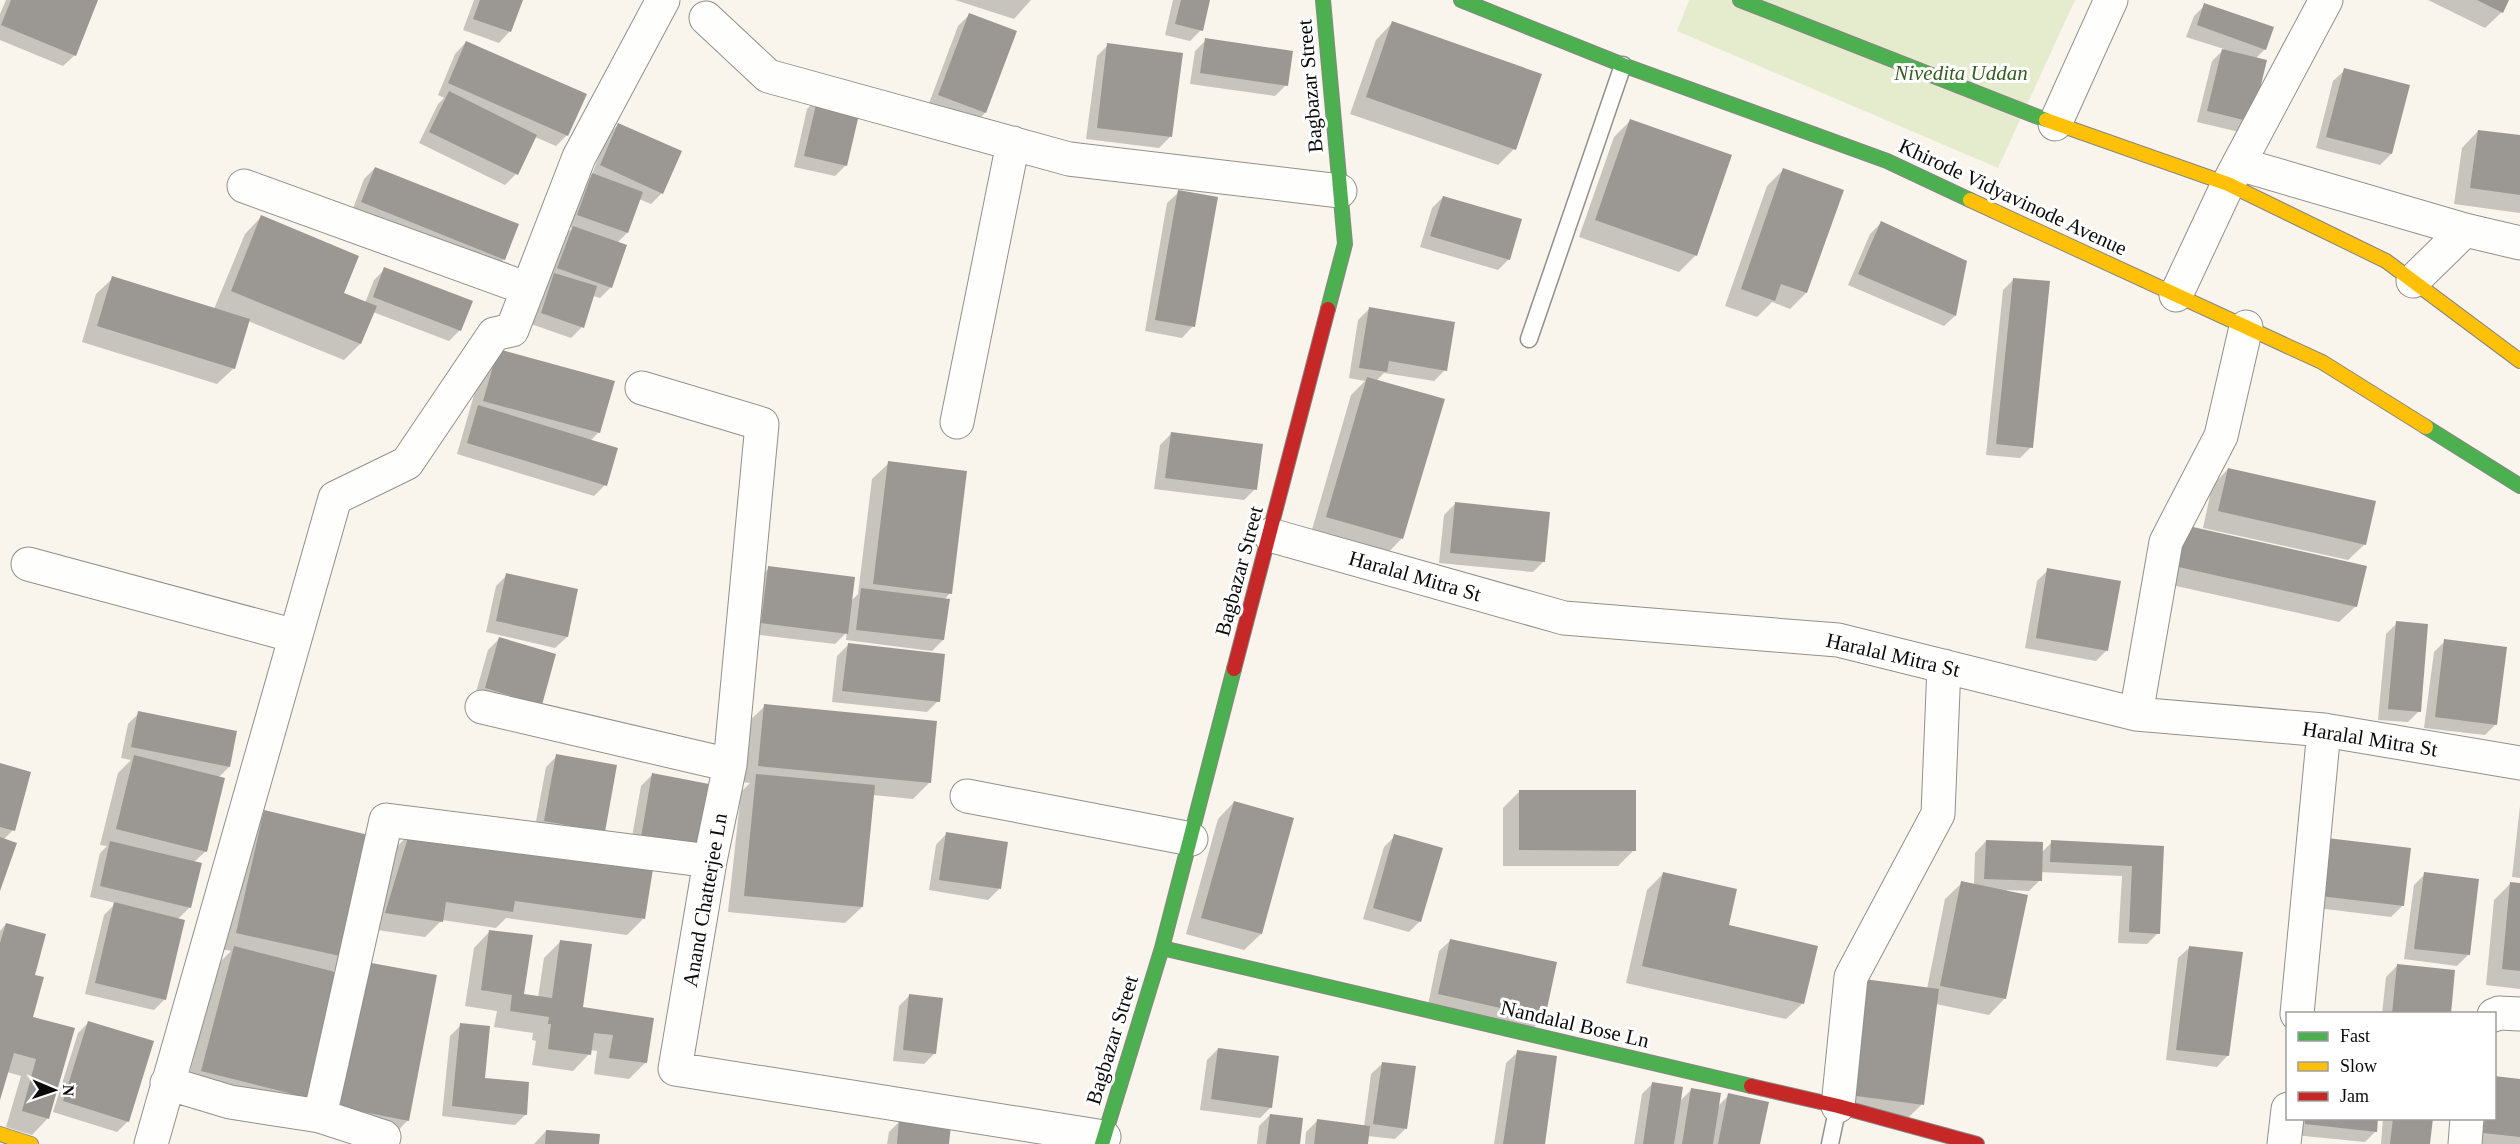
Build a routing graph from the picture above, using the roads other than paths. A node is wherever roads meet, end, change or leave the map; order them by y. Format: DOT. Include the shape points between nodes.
graph roads {
  1 [pos="663,0"];
  2 [pos="672,0"];
  3 [pos="1323,0"];
  4 [pos="1461,0"];
  5 [pos="1740,0"];
  6 [pos="2112,0"];
  7 [pos="2326,0"];
  8 [pos="710,9"];
  9 [pos="1623,65"];
  10 [pos="2055,124"];
  11 [pos="1013,143"];
  12 [pos="2234,174"];
  13 [pos="244,186"];
  14 [pos="1340,191"];
  15 [pos="2465,230"];
  16 [pos="2520,243"];
  17 [pos="2413,281"];
  18 [pos="528,289"];
  19 [pos="2176,295"];
  20 [pos="2246,327"];
  21 [pos="1528,339"];
  22 [pos="2520,361"];
  23 [pos="642,388"];
  24 [pos="957,422"];
  25 [pos="2520,486"];
  26 [pos="1270,535"];
  27 [pos="28,564"];
  28 [pos="295,636"];
  29 [pos="1944,666"];
  30 [pos="482,707"];
  31 [pos="2136,714"];
  32 [pos="2324,730"];
  33 [pos="2520,763"];
  34 [pos="730,765"];
  35 [pos="967,796"];
  36 [pos="1191,839"];
  37 [pos="710,861"];
  38 [pos="1162,948"];
  39 [pos="2297,1012"];
  40 [pos="2496,1014"];
  41 [pos="2520,1014"];
  42 [pos="167,1083"];
  43 [pos="1838,1106"];
  44 [pos="320,1116"];
  45 [pos="2287,1120"];
  46 [pos="2467,1120"];
  47 [pos="0,1134"];
  48 [pos="384,1137"];
  49 [pos="1944,1140"];
  50 [pos="1103,1141"];
  51 [pos="31,1144"];
  52 [pos="151,1144"];
  53 [pos="1830,1144"];
  54 [pos="1977,1144"];
  55 [pos="2284,1144"];
  56 [pos="2465,1144"];
  1 -- 18 [label="street" via="579,157"];
  2 -- 8 [label="street"];
  3 -- 14 [label="street, Bagbazar Street"];
  4 -- 9 [label="street, Khirode Vidyavinode Avenue"];
  5 -- 10 [label="street"];
  6 -- 10 [label="street"];
  7 -- 12 [label="street"];
  8 -- 11 [label="street" via="768,76"];
  9 -- 19 [label="street, Khirode Vidyavinode Avenue" via="1887,161"];
  9 -- 21 [label="lane"];
  10 -- 12 [label="street"];
  11 -- 14 [label="street" via="1069,159"];
  11 -- 24 [label="street"];
  12 -- 15 [label="street"];
  12 -- 17 [label="street" via="2386,261"];
  12 -- 19 [label="street"];
  13 -- 18 [label="street"];
  14 -- 26 [label="street, Bagbazar Street" via="1346,244"];
  15 -- 16 [label="street"];
  15 -- 17 [label="street"];
  17 -- 22 [label="street"];
  18 -- 28 [label="street" via="512,330 494,334 407,463 335,498"];
  19 -- 20 [label="street, Khirode Vidyavinode Avenue"];
  20 -- 25 [label="street, Khirode Vidyavinode Avenue" via="2322,362"];
  20 -- 31 [label="street" via="2221,436 2166,542"];
  23 -- 34 [label="street, Anand Chatterjee Ln" via="762,424"];
  26 -- 29 [label="street, Haralal Mitra St" via="1564,618 1838,640"];
  26 -- 36 [label="street, Bagbazar Street"];
  27 -- 28 [label="street"];
  28 -- 42 [label="street"];
  29 -- 31 [label="street, Haralal Mitra St"];
  29 -- 43 [label="street" via="1938,814 1851,977"];
  30 -- 34 [label="street"];
  31 -- 32 [label="street, Haralal Mitra St"];
  32 -- 33 [label="street, Haralal Mitra St"];
  32 -- 39 [label="street"];
  34 -- 37 [label="street, Anand Chatterjee Ln"];
  35 -- 36 [label="street"];
  36 -- 38 [label="street, Bagbazar Street"];
  37 -- 44 [label="street" via="387,820"];
  37 -- 50 [label="street, Anand Chatterjee Ln" via="675,1069"];
  38 -- 43 [label="street, Nandalal Bose Ln"];
  38 -- 50 [label="street, Bagbazar Street"];
  40 -- 41 [label="street"];
  42 -- 44 [label="street" via="230,1102"];
  42 -- 52 [label="street"];
  43 -- 49 [label="street, Nandalal Bose Ln"];
  43 -- 53 [label="lane"];
  44 -- 48 [label="street"];
  45 -- 55 [label="street"];
  46 -- 56 [label="street"];
  47 -- 51 [label="street"];
  49 -- 54 [label="street, Nandalal Bose Ln"];
}
